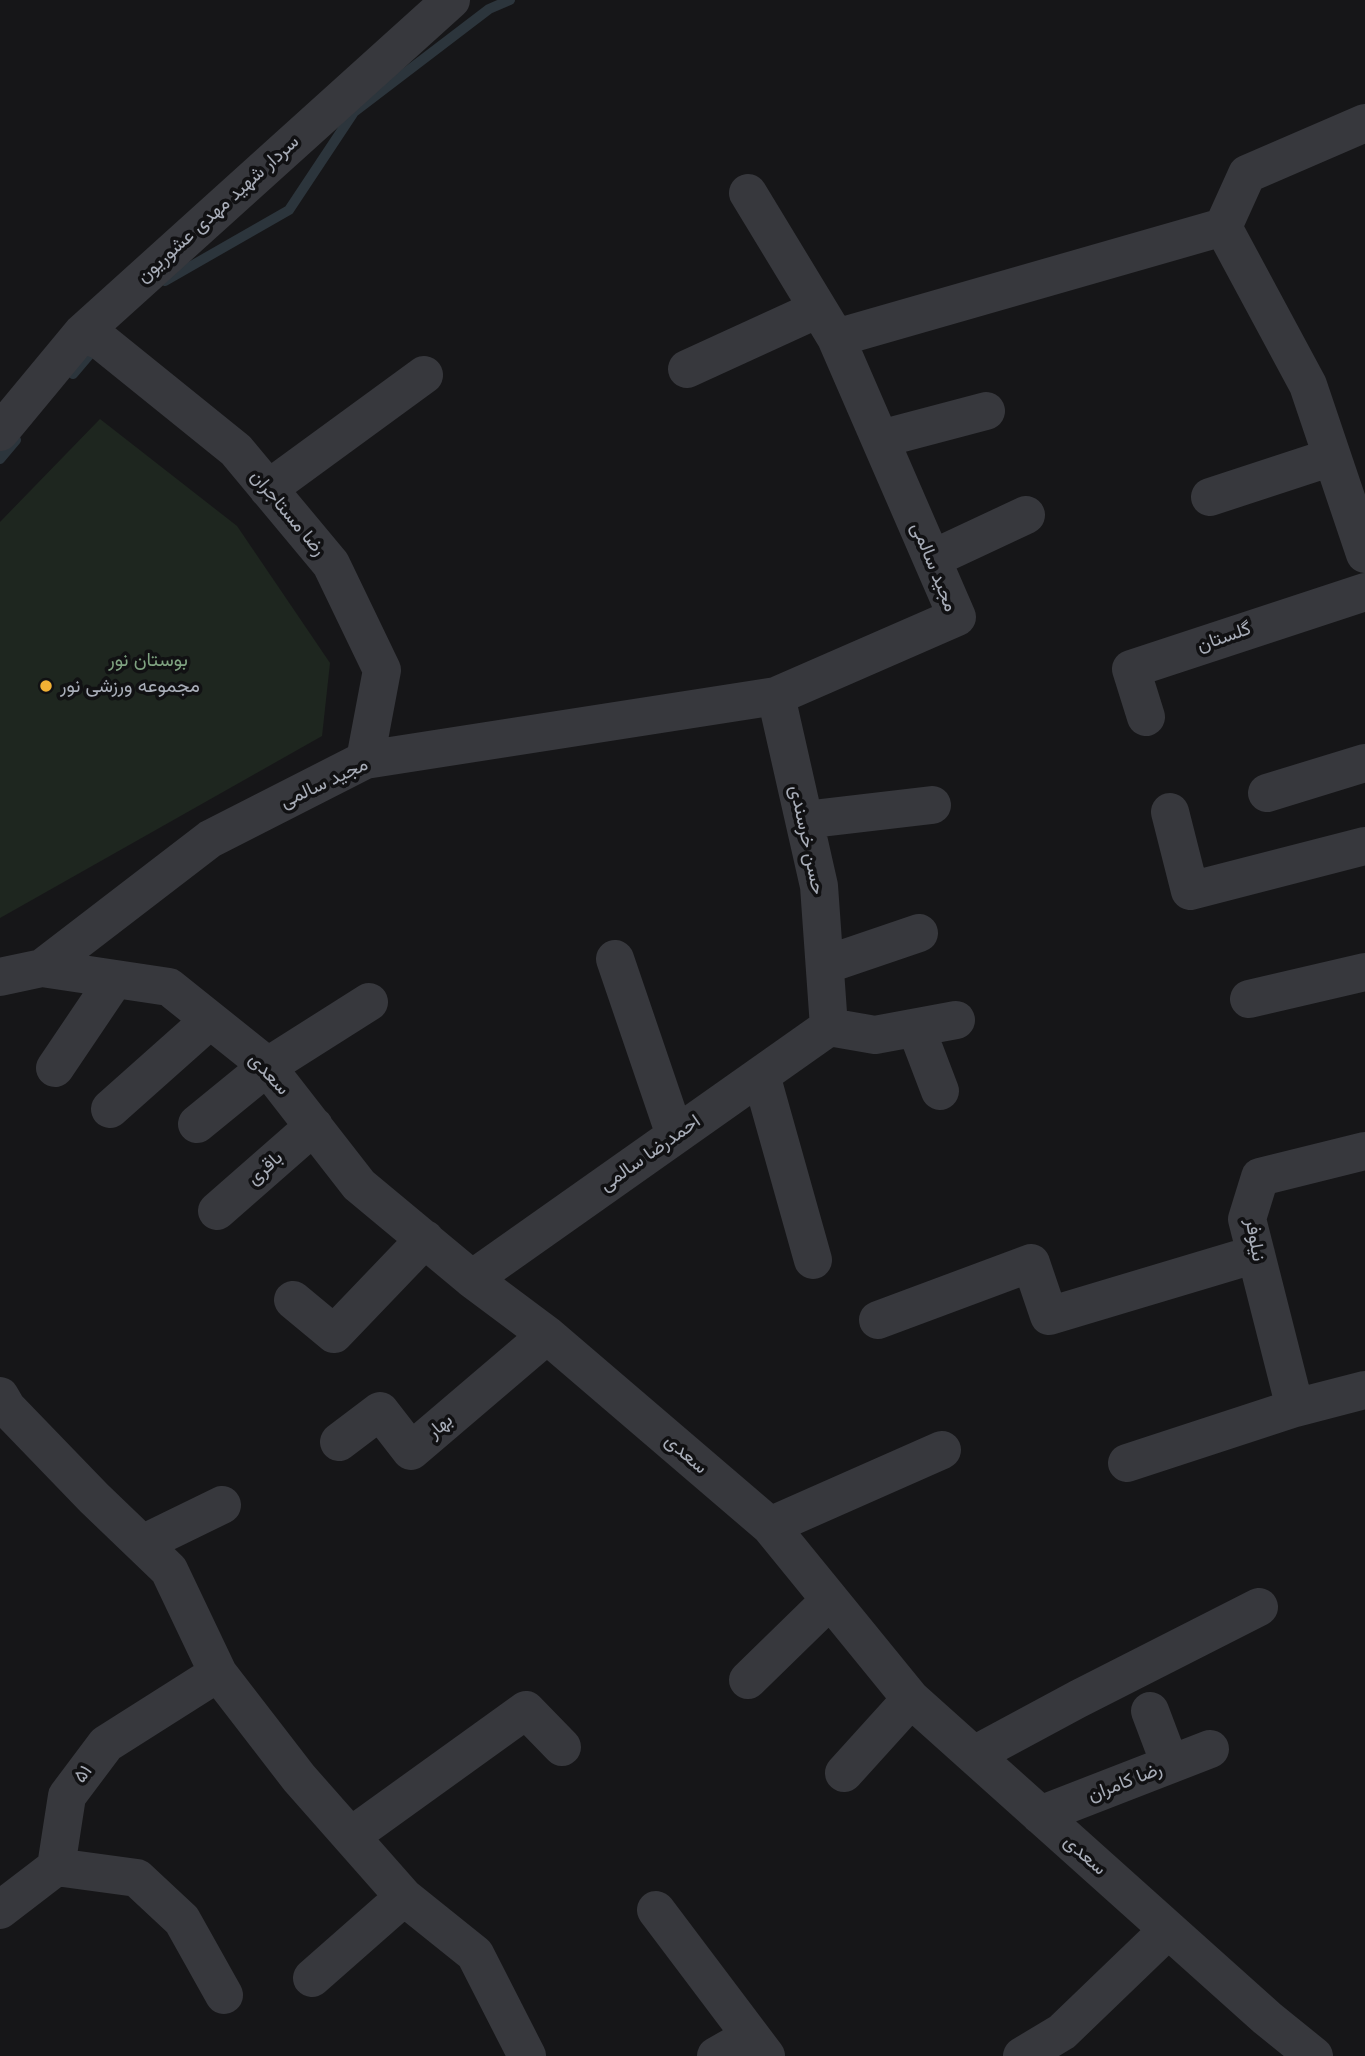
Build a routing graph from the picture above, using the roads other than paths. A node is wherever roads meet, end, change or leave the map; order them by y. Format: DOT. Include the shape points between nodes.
graph roads {
  1 [pos="451,0"];
  2 [pos="1365,123"];
  3 [pos="748,193"];
  4 [pos="1223,227"];
  5 [pos="827,323"];
  6 [pos="82,333"];
  7 [pos="687,369"];
  8 [pos="424,375"];
  9 [pos="986,411"];
  10 [pos="0,432"];
  11 [pos="880,439"];
  12 [pos="1332,457"];
  13 [pos="268,489"];
  14 [pos="1210,497"];
  15 [pos="1026,515"];
  16 [pos="1365,554"];
  17 [pos="932,559"];
  18 [pos="1365,592"];
  19 [pos="776,696"];
  20 [pos="1146,717"];
  21 [pos="365,760"];
  22 [pos="1365,763"];
  23 [pos="1267,793"];
  24 [pos="932,804"];
  25 [pos="1170,812"];
  26 [pos="804,820"];
  27 [pos="1365,846"];
  28 [pos="919,933"];
  29 [pos="615,959"];
  30 [pos="825,965"];
  31 [pos="1365,972"];
  32 [pos="21,973"];
  33 [pos="116,979"];
  34 [pos="1249,999"];
  35 [pos="369,1002"];
  36 [pos="956,1020"];
  37 [pos="219,1027"];
  38 [pos="829,1027"];
  39 [pos="916,1028"];
  40 [pos="266,1065"];
  41 [pos="55,1068"];
  42 [pos="761,1075"];
  43 [pos="940,1091"];
  44 [pos="110,1109"];
  45 [pos="197,1124"];
  46 [pos="314,1126"];
  47 [pos="675,1135"];
  48 [pos="1365,1151"];
  49 [pos="216,1211"];
  50 [pos="425,1239"];
  51 [pos="1256,1254"];
  52 [pos="813,1259"];
  53 [pos="471,1279"];
  54 [pos="293,1300"];
  55 [pos="878,1320"];
  56 [pos="547,1335"];
  57 [pos="1365,1390"];
  58 [pos="0,1396"];
  59 [pos="1295,1408"];
  60 [pos="339,1442"];
  61 [pos="942,1450"];
  62 [pos="1127,1463"];
  63 [pos="222,1505"];
  64 [pos="770,1526"];
  65 [pos="142,1544"];
  66 [pos="830,1600"];
  67 [pos="1259,1607"];
  68 [pos="218,1673"];
  69 [pos="748,1680"];
  70 [pos="911,1699"];
  71 [pos="1150,1711"];
  72 [pos="562,1747"];
  73 [pos="1210,1749"];
  74 [pos="974,1755"];
  75 [pos="1170,1764"];
  76 [pos="844,1773"];
  77 [pos="1040,1815"];
  78 [pos="351,1836"];
  79 [pos="56,1867"];
  80 [pos="404,1897"];
  81 [pos="0,1910"];
  82 [pos="656,1910"];
  83 [pos="1168,1930"];
  84 [pos="312,1978"];
  85 [pos="224,1995"];
  86 [pos="758,2046"];
  87 [pos="527,2056"];
  88 [pos="716,2056"];
  89 [pos="1022,2056"];
  90 [pos="1314,2056"];
  1 -- 6 [label="street, سردار شهید مهدی عشوریون"];
  2 -- 4 [label="street" via="1248,174"];
  3 -- 5 [label="street, مجید سالمی"];
  4 -- 5 [label="street"];
  4 -- 12 [label="street" via="1308,385"];
  5 -- 7 [label="street"];
  5 -- 11 [label="street, مجید سالمی"];
  6 -- 10 [label="street, سردار شهید مهدی عشوریون"];
  6 -- 13 [label="street, رضا مستاجران" via="101,341 236,450"];
  8 -- 13 [label="street"];
  9 -- 11 [label="street"];
  11 -- 17 [label="street, مجید سالمی"];
  12 -- 14 [label="street"];
  12 -- 16 [label="street"];
  13 -- 21 [label="street, رضا مستاجران" via="331,564 382,670"];
  15 -- 17 [label="street"];
  17 -- 19 [label="street, مجید سالمی" via="957,617"];
  18 -- 20 [label="street, گلستان" via="1131,669"];
  19 -- 21 [label="street, مجید سالمی"];
  19 -- 26 [label="street, حسن خرسندی"];
  21 -- 32 [label="street, مجید سالمی" via="211,839"];
  22 -- 23 [label="street"];
  24 -- 26 [label="street"];
  25 -- 27 [label="street" via="1190,891"];
  26 -- 30 [label="street, حسن خرسندی" via="819,886"];
  28 -- 30 [label="street"];
  29 -- 47 [label="street"];
  30 -- 38 [label="street, حسن خرسندی"];
  31 -- 34 [label="street"];
  32 -- 33 [label="street, سعدی"];
  33 -- 37 [label="street, سعدی" via="169,987"];
  33 -- 41 [label="street"];
  35 -- 40 [label="street"];
  36 -- 39 [label="street"];
  37 -- 40 [label="street, سعدی"];
  37 -- 44 [label="street"];
  38 -- 39 [label="street" via="874,1035"];
  38 -- 42 [label="street, احمدرضا سالمی"];
  39 -- 43 [label="street"];
  40 -- 45 [label="street"];
  40 -- 46 [label="street, سعدی"];
  42 -- 47 [label="street, احمدرضا سالمی"];
  42 -- 52 [label="street"];
  46 -- 49 [label="street, باقری"];
  46 -- 50 [label="street, سعدی" via="359,1185"];
  47 -- 53 [label="street, احمدرضا سالمی"];
  48 -- 51 [label="street, نیلوفر" via="1260,1177 1247,1219"];
  50 -- 53 [label="street, سعدی"];
  50 -- 54 [label="street" via="334,1334"];
  51 -- 55 [label="street" via="1048,1316 1031,1262"];
  51 -- 59 [label="street, نیلوفر"];
  53 -- 56 [label="street, سعدی"];
  56 -- 60 [label="street, بهار" via="411,1451 380,1411"];
  56 -- 64 [label="street, سعدی"];
  57 -- 59 [label="street"];
  58 -- 65 [label="street"];
  59 -- 62 [label="street"];
  61 -- 64 [label="street"];
  63 -- 65 [label="street"];
  64 -- 66 [label="street, سعدی"];
  65 -- 68 [label="street" via="169,1570"];
  66 -- 69 [label="street"];
  66 -- 70 [label="street, سعدی"];
  67 -- 74 [label="street"];
  68 -- 78 [label="street"];
  68 -- 79 [label="street, ۵۱" via="106,1744 67,1796"];
  70 -- 74 [label="street, سعدی"];
  70 -- 76 [label="street"];
  71 -- 75 [label="street"];
  72 -- 78 [label="street" via="526,1710"];
  73 -- 75 [label="street, رضا کامران"];
  74 -- 77 [label="street, سعدی"];
  75 -- 77 [label="street, رضا کامران"];
  77 -- 83 [label="street, سعدی"];
  78 -- 80 [label="street"];
  79 -- 81 [label="street"];
  79 -- 85 [label="street" via="137,1878 182,1920"];
  80 -- 84 [label="street"];
  80 -- 87 [label="street" via="475,1954"];
  82 -- 86 [label="street"];
  83 -- 89 [label="street" via="1062,2032"];
  83 -- 90 [label="street, سعدی"];
  86 -- 88 [label="street"];
}
